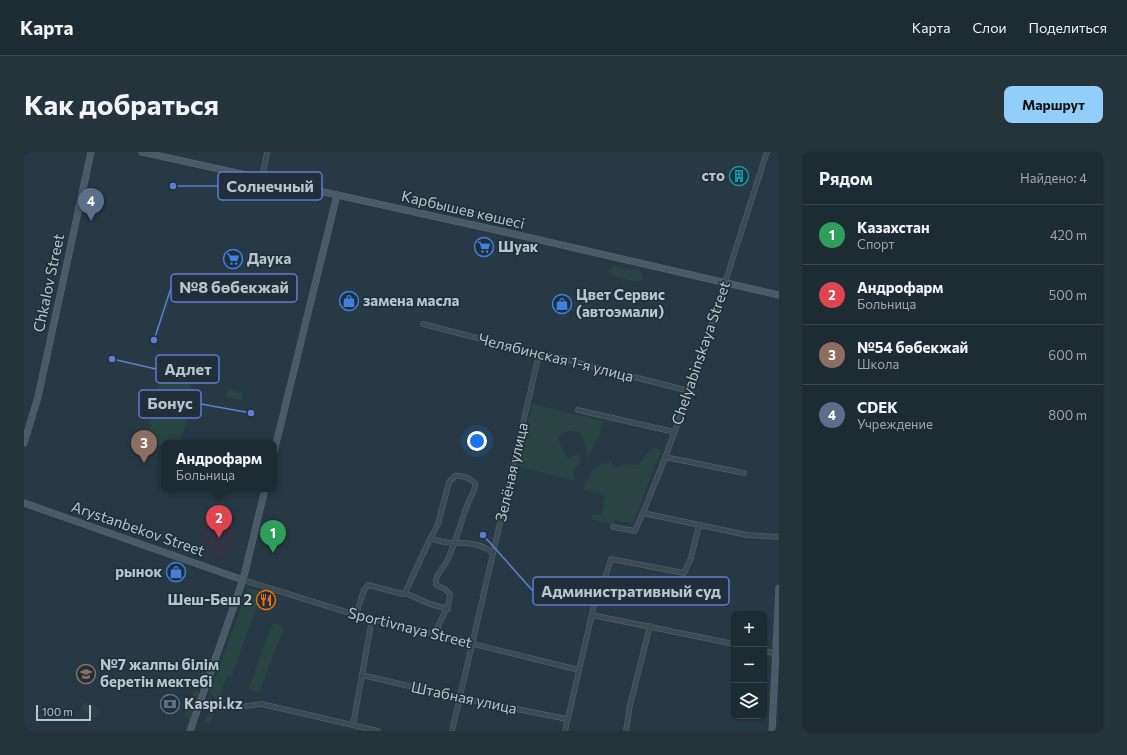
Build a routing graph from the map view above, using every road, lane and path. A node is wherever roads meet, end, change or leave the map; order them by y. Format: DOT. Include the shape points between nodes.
graph roads {
  1 [pos="91,152"];
  2 [pos="142,152"];
  3 [pos="267,152"];
  4 [pos="767,152"];
  5 [pos="262,178"];
  6 [pos="337,195"];
  7 [pos="726,282"];
  8 [pos="779,295"];
  9 [pos="423,324"];
  10 [pos="539,354"];
  11 [pos="689,391"];
  12 [pos="578,410"];
  13 [pos="674,432"];
  14 [pos="277,440"];
  15 [pos="24,443"];
  16 [pos="665,456"];
  17 [pos="744,473"];
  18 [pos="264,492"];
  19 [pos="24,503"];
  20 [pos="643,513"];
  21 [pos="699,525"];
  22 [pos="613,527"];
  23 [pos="779,537"];
  24 [pos="430,539"];
  25 [pos="455,542"];
  26 [pos="493,553"];
  27 [pos="244,580"];
  28 [pos="779,588"];
  29 [pos="406,593"];
  30 [pos="448,609"];
  31 [pos="356,615"];
  32 [pos="592,615"];
  33 [pos="372,619"];
  34 [pos="650,626"];
  35 [pos="440,636"];
  36 [pos="731,643"];
  37 [pos="473,644"];
  38 [pos="767,652"];
  39 [pos="778,654"];
  40 [pos="579,670"];
  41 [pos="362,675"];
  42 [pos="460,698"];
  43 [pos="246,706"];
  44 [pos="567,719"];
  45 [pos="353,725"];
  46 [pos="363,729"];
  47 [pos="190,731"];
  48 [pos="378,731"];
  49 [pos="452,731"];
  50 [pos="565,731"];
  51 [pos="626,731"];
  52 [pos="772,731"];
  1 -- 15 [label="street, Chkalov Street" via="38,397"];
  2 -- 5 [label="street, Карбышев көшесі"];
  3 -- 5 [label="street"];
  4 -- 7 [label="street, Chelyabinskaya Street"];
  5 -- 6 [label="street, Карбышев көшесі"];
  6 -- 7 [label="street, Карбышев көшесі"];
  6 -- 14 [label="street"];
  7 -- 8 [label="street, Карбышев көшесі"];
  7 -- 11 [label="street, Chelyabinskaya Street"];
  9 -- 10 [label="street, Челябинская 1-я улица"];
  10 -- 11 [label="street, Челябинская 1-я улица"];
  10 -- 26 [label="street, Зелёная улица"];
  11 -- 13 [label="street, Chelyabinskaya Street"];
  12 -- 13 [label="street"];
  13 -- 16 [label="street, Chelyabinskaya Street"];
  16 -- 17 [label="street"];
  16 -- 20 [label="street, Chelyabinskaya Street"];
  18 -- 27 [label="street"];
  19 -- 27 [label="street, Arystanbekov Street"];
  20 -- 21 [label="street"];
  20 -- 22 [label="street, Chelyabinskaya Street" via="635,531"];
  21 -- 23 [label="street" via="747,535"];
  21 -- 32 [label="street" via="691,558 684,573 611,559 597,592"];
  24 -- 25 [label="street"];
  24 -- 25 [label="street" via="438,524 449,482 460,475 475,483 475,488 468,501"];
  24 -- 29 [label="street"];
  25 -- 26 [label="street" via="486,547"];
  25 -- 30 [label="street" via="436,583 436,586 446,589 450,594"];
  26 -- 37 [label="street, Зелёная улица"];
  27 -- 31 [label="street, Sportivnaya Street"];
  27 -- 47 [label="street"];
  28 -- 39 [label="street"];
  29 -- 30 [label="street"];
  29 -- 31 [label="street" via="368,585"];
  30 -- 35 [label="street" via="438,626"];
  31 -- 33 [label="street, Sportivnaya Street"];
  32 -- 34 [label="street"];
  32 -- 40 [label="street"];
  33 -- 35 [label="street, Sportivnaya Street"];
  33 -- 41 [label="street"];
  34 -- 36 [label="street"];
  34 -- 51 [label="street"];
  35 -- 37 [label="street, Sportivnaya Street"];
  37 -- 40 [label="street, Sportivnaya Street"];
  37 -- 42 [label="street, Зелёная улица"];
  38 -- 39 [label="street"];
  39 -- 52 [label="street"];
  40 -- 44 [label="street"];
  41 -- 42 [label="street, Штабная улица"];
  41 -- 45 [label="street"];
  42 -- 44 [label="street, Штабная улица"];
  42 -- 49 [label="street, Зелёная улица"];
  43 -- 45 [label="street" via="262,704"];
  44 -- 50 [label="street"];
  45 -- 46 [label="street"];
  46 -- 48 [label="street"];
}
